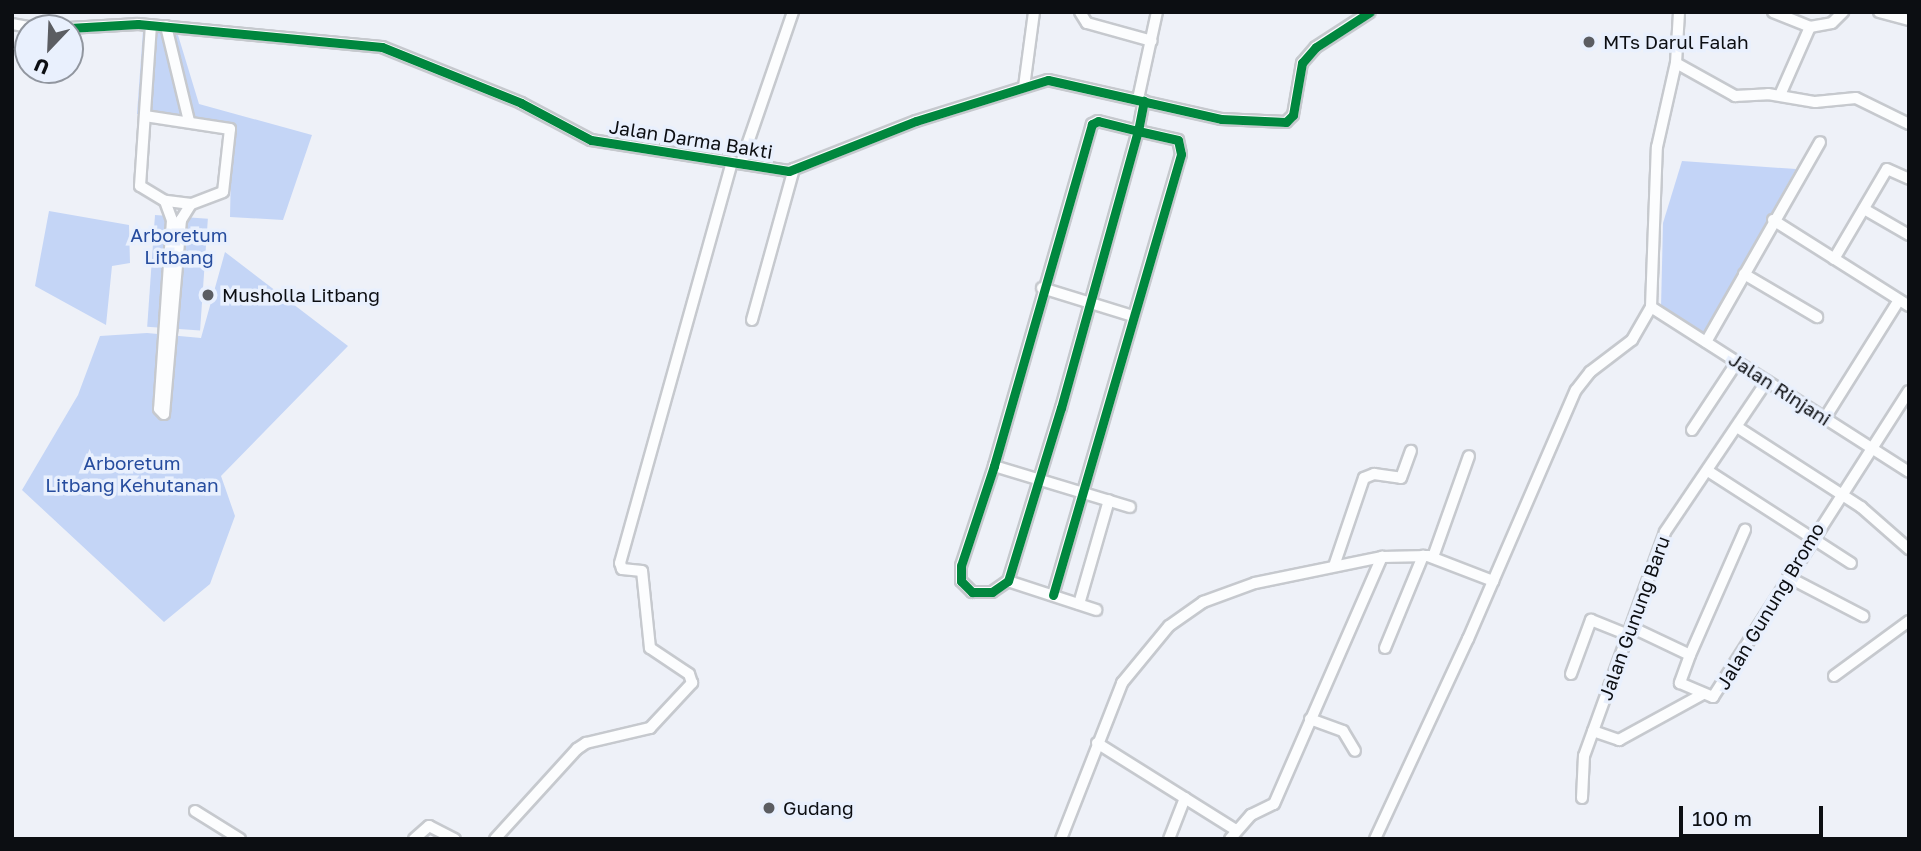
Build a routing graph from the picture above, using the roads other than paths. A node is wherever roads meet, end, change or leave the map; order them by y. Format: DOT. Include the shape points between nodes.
graph roads {
  1 [pos="793,12"];
  2 [pos="1034,12"];
  3 [pos="1080,12"];
  4 [pos="1157,12"];
  5 [pos="1370,12"];
  6 [pos="1679,12"];
  7 [pos="1773,12"];
  8 [pos="1843,12"];
  9 [pos="1879,12"];
  10 [pos="1909,20"];
  11 [pos="151,25"];
  12 [pos="166,26"];
  13 [pos="84,27"];
  14 [pos="1810,27"];
  15 [pos="1153,41"];
  16 [pos="1676,63"];
  17 [pos="1024,87"];
  18 [pos="1780,95"];
  19 [pos="1141,100"];
  20 [pos="145,116"];
  21 [pos="189,121"];
  22 [pos="1909,124"];
  23 [pos="1138,131"];
  24 [pos="1820,142"];
  25 [pos="737,162"];
  26 [pos="794,169"];
  27 [pos="1909,179"];
  28 [pos="165,201"];
  29 [pos="191,204"];
  30 [pos="1864,209"];
  31 [pos="176,220"];
  32 [pos="1773,220"];
  33 [pos="1909,235"];
  34 [pos="1834,259"];
  35 [pos="1744,274"];
  36 [pos="1042,288"];
  37 [pos="1088,303"];
  38 [pos="1904,303"];
  39 [pos="1651,307"];
  40 [pos="1133,316"];
  41 [pos="1817,317"];
  42 [pos="752,320"];
  43 [pos="169,333"];
  44 [pos="1706,342"];
  45 [pos="1737,362"];
  46 [pos="1768,381"];
  47 [pos="1909,391"];
  48 [pos="1825,418"];
  49 [pos="1737,427"];
  50 [pos="1692,430"];
  51 [pos="1874,450"];
  52 [pos="1411,451"];
  53 [pos="1469,456"];
  54 [pos="994,466"];
  55 [pos="1708,471"];
  56 [pos="1909,472"];
  57 [pos="1039,479"];
  58 [pos="1083,492"];
  59 [pos="1839,493"];
  60 [pos="1109,500"];
  61 [pos="1130,507"];
  62 [pos="1745,530"];
  63 [pos="1811,538"];
  64 [pos="1909,549"];
  65 [pos="1382,557"];
  66 [pos="1428,557"];
  67 [pos="1851,563"];
  68 [pos="1334,566"];
  69 [pos="1788,577"];
  70 [pos="1008,581"];
  71 [pos="1493,581"];
  72 [pos="1054,595"];
  73 [pos="1079,604"];
  74 [pos="1096,610"];
  75 [pos="1863,616"];
  76 [pos="1909,621"];
  77 [pos="1629,631"];
  78 [pos="1385,648"];
  79 [pos="1690,655"];
  80 [pos="1570,674"];
  81 [pos="1833,676"];
  82 [pos="1703,694"];
  83 [pos="1310,719"];
  84 [pos="1593,732"];
  85 [pos="1097,743"];
  86 [pos="1355,751"];
  87 [pos="1582,798"];
  88 [pos="1185,799"];
  89 [pos="195,811"];
  90 [pos="1232,834"];
  91 [pos="240,839"];
  92 [pos="414,839"];
  93 [pos="455,839"];
  94 [pos="495,839"];
  95 [pos="1061,839"];
  96 [pos="1169,839"];
  97 [pos="1375,839"];
  1 -- 25 [label="street"];
  2 -- 17 [label="street"];
  3 -- 15 [label="street" via="1087,23"];
  4 -- 15 [label="street"];
  5 -- 19 [label="street, Jalan Darma Bakti" via="1317,47 1302,63 1293,115 1286,122 1236,121"];
  6 -- 16 [label="street"];
  7 -- 14 [label="street"];
  8 -- 14 [label="street" via="1832,23"];
  9 -- 10 [label="street"];
  11 -- 12 [label="street, Jalan Darma Bakti"];
  11 -- 13 [label="street, Jalan Darma Bakti"];
  11 -- 20 [label="street"];
  12 -- 21 [label="street"];
  12 -- 25 [label="street, Jalan Darma Bakti" via="382,47 521,103 591,140"];
  14 -- 18 [label="street"];
  15 -- 19 [label="street"];
  16 -- 18 [label="street" via="1732,95"];
  16 -- 39 [label="street" via="1659,129"];
  17 -- 19 [label="street, Jalan Darma Bakti" via="1056,80"];
  17 -- 26 [label="street, Jalan Darma Bakti" via="916,121"];
  18 -- 22 [label="street" via="1815,102 1856,98"];
  19 -- 23 [label="street"];
  20 -- 21 [label="street"];
  20 -- 28 [label="street" via="140,186"];
  21 -- 29 [label="street" via="227,127 231,133 223,192"];
  23 -- 36 [label="street" via="1098,121 1092,124"];
  23 -- 37 [label="street"];
  23 -- 40 [label="street" via="1178,140 1182,147"];
  24 -- 32 [label="street"];
  25 -- 26 [label="street, Jalan Darma Bakti"];
  25 -- 94 [label="street" via="620,563 622,569 642,571 650,648 689,674 692,682 650,728 577,749"];
  26 -- 42 [label="street"];
  27 -- 30 [label="street" via="1887,169"];
  28 -- 29 [label="street"];
  28 -- 31 [label="street"];
  29 -- 31 [label="street"];
  30 -- 33 [label="street"];
  30 -- 34 [label="street"];
  31 -- 43 [label="street"];
  32 -- 34 [label="street"];
  32 -- 35 [label="street"];
  34 -- 38 [label="street"];
  35 -- 41 [label="street"];
  35 -- 44 [label="street"];
  36 -- 37 [label="street"];
  36 -- 54 [label="street"];
  37 -- 40 [label="street"];
  37 -- 57 [label="street"];
  38 -- 48 [label="street"];
  39 -- 44 [label="street, Jalan Rinjani"];
  39 -- 71 [label="street" via="1632,340 1590,372 1576,390"];
  40 -- 58 [label="street"];
  43 -- 43 [label="street" via="159,410 164,414"];
  44 -- 45 [label="street, Jalan Rinjani"];
  45 -- 46 [label="street, Jalan Rinjani"];
  45 -- 50 [label="street"];
  46 -- 48 [label="street, Jalan Rinjani"];
  46 -- 49 [label="street, Jalan Gunung Baru"];
  47 -- 51 [label="street, Jalan Gunung Bromo"];
  48 -- 51 [label="street, Jalan Rinjani"];
  49 -- 55 [label="street, Jalan Gunung Baru"];
  49 -- 59 [label="street"];
  51 -- 56 [label="street, Jalan Rinjani"];
  51 -- 59 [label="street, Jalan Gunung Bromo"];
  52 -- 68 [label="street" via="1401,478 1374,474 1364,478"];
  53 -- 66 [label="street"];
  54 -- 57 [label="street"];
  54 -- 70 [label="street" via="961,566 961,580 979,594 1000,589"];
  55 -- 63 [label="street"];
  55 -- 77 [label="street, Jalan Gunung Baru" via="1665,532"];
  57 -- 58 [label="street"];
  57 -- 70 [label="street"];
  58 -- 60 [label="street"];
  58 -- 72 [label="street"];
  59 -- 63 [label="street, Jalan Gunung Bromo"];
  59 -- 64 [label="street"];
  60 -- 61 [label="street"];
  60 -- 73 [label="street"];
  62 -- 79 [label="street"];
  63 -- 67 [label="street"];
  63 -- 69 [label="street, Jalan Gunung Bromo"];
  65 -- 66 [label="street"];
  65 -- 68 [label="street"];
  65 -- 83 [label="street"];
  66 -- 71 [label="street"];
  66 -- 78 [label="street"];
  68 -- 85 [label="street" via="1226,592 1178,619 1122,683"];
  69 -- 75 [label="street"];
  69 -- 82 [label="street, Jalan Gunung Bromo" via="1715,695"];
  70 -- 72 [label="street"];
  71 -- 97 [label="street"];
  72 -- 73 [label="street"];
  73 -- 74 [label="street"];
  76 -- 81 [label="street"];
  77 -- 79 [label="street"];
  77 -- 80 [label="street" via="1591,620"];
  77 -- 84 [label="street, Jalan Gunung Baru"];
  79 -- 82 [label="street, Jalan Gunung Bromo" via="1680,682"];
  82 -- 84 [label="street" via="1619,740"];
  83 -- 86 [label="street" via="1343,731"];
  83 -- 90 [label="street" via="1275,804 1253,813"];
  84 -- 87 [label="street, Jalan Gunung Baru" via="1582,762"];
  85 -- 88 [label="street" via="1176,789"];
  85 -- 95 [label="street"];
  88 -- 90 [label="street"];
  88 -- 96 [label="street"];
  89 -- 91 [label="street"];
  92 -- 93 [label="street" via="429,826"];
}
